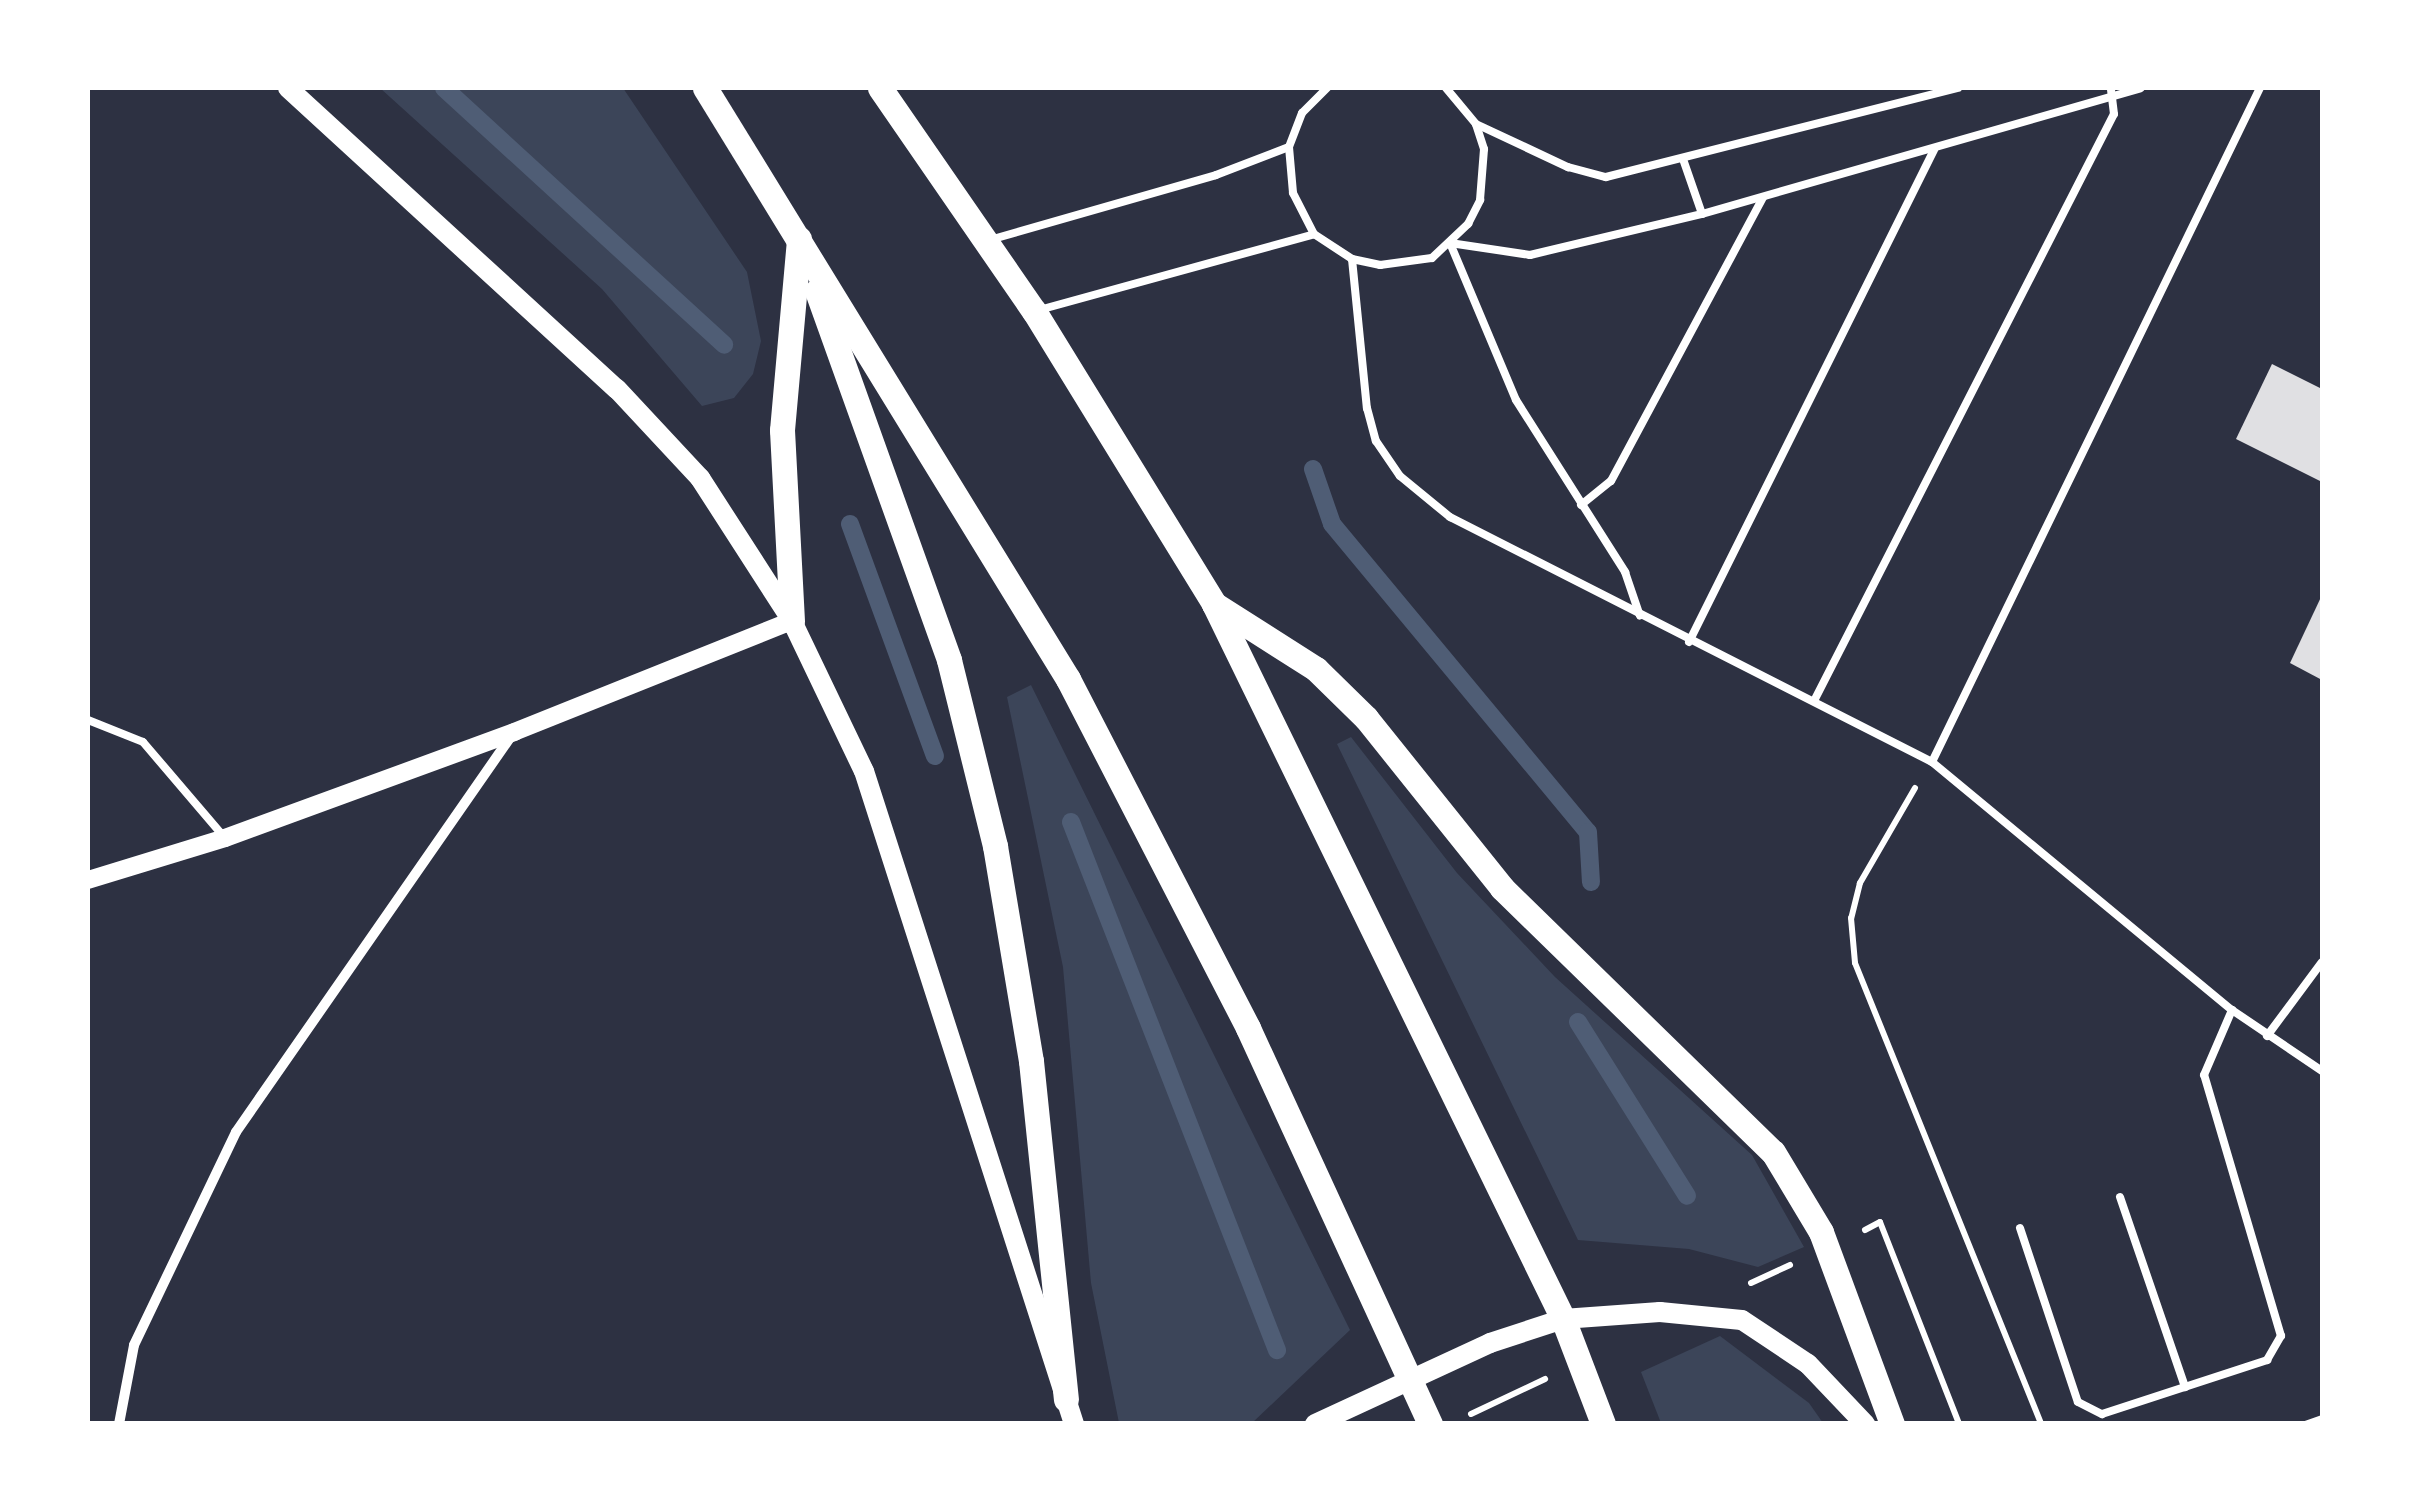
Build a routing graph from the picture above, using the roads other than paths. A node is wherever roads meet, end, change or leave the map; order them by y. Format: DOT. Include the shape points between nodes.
graph roads {
  1 [pos="288,88"];
  2 [pos="705,88"];
  3 [pos="880,88"];
  4 [pos="1327,88"];
  5 [pos="1446,88"];
  6 [pos="1958,88"];
  7 [pos="2140,88"];
  8 [pos="2260,88"];
  9 [pos="2113,92"];
  10 [pos="1476,124"];
  11 [pos="1289,147"];
  12 [pos="1934,150"];
  13 [pos="1683,159"];
  14 [pos="1764,196"];
  15 [pos="1702,214"];
  16 [pos="1314,234"];
  17 [pos="799,239"];
  18 [pos="984,242"];
  19 [pos="1450,243"];
  20 [pos="1352,259"];
  21 [pos="1034,311"];
  22 [pos="1580,504"];
  23 [pos="1214,604"];
  24 [pos="1640,616"];
  25 [pos="792,621"];
  26 [pos="1689,642"];
  27 [pos="1814,701"];
  28 [pos="88,720"];
  29 [pos="514,732"];
  30 [pos="1932,762"];
  31 [pos="226,838"];
  32 [pos="88,880"];
  33 [pos="2322,962"];
  34 [pos="2232,1010"];
  35 [pos="2268,1036"];
  36 [pos="2322,1071"];
  37 [pos="2120,1198"];
  38 [pos="2020,1228"];
  39 [pos="1563,1319"];
  40 [pos="1411,1375"];
  41 [pos="2185,1387"];
  42 [pos="1070,1411"];
  43 [pos="119,1424"];
  44 [pos="1315,1424"];
  45 [pos="1430,1424"];
  46 [pos="1603,1424"];
  47 [pos="1865,1424"];
  48 [pos="1892,1424"];
  1 -- 25 [label="main road" via="617,389 700,478"];
  2 -- 17 [label="main road"];
  3 -- 18 [label="main road"];
  4 -- 11 [label="lane" via="1302,113"];
  5 -- 10 [label="lane"];
  6 -- 13 [label="lane"];
  7 -- 9 [label="lane"];
  8 -- 30 [label="lane"];
  9 -- 12 [label="lane"];
  9 -- 27 [label="lane" via="2114,114"];
  10 -- 13 [label="lane" via="1568,167 1606,176"];
  10 -- 19 [label="lane" via="1486,175 1468,224"];
  11 -- 16 [label="lane" via="1293,193"];
  11 -- 18 [label="lane" via="1216,175"];
  12 -- 14 [label="lane"];
  12 -- 26 [label="lane"];
  13 -- 15 [label="lane"];
  14 -- 15 [label="lane"];
  14 -- 22 [label="lane" via="1611,481"];
  15 -- 19 [label="lane" via="1530,255"];
  16 -- 20 [label="lane"];
  16 -- 21 [label="lane"];
  17 -- 25 [label="main road" via="782,430"];
  17 -- 40 [label="main road" via="1068,679 1248,1028"];
  17 -- 42 [label="main road" via="949,660 995,846 1030,1061"];
  18 -- 21 [label="main road"];
  19 -- 20 [label="lane" via="1432,258 1403,264"];
  19 -- 22 [label="lane" via="1516,400"];
  20 -- 24 [label="lane" via="1367,408 1376,441 1400,476 1450,517"];
  21 -- 23 [label="main road"];
  22 -- 24 [label="lane" via="1625,572"];
  23 -- 39 [label="main road"];
  23 -- 48 [label="main road" via="1316,669 1366,718 1502,888 1773,1152 1821,1232"];
  24 -- 26 [label="lane"];
  25 -- 29 [label="street"];
  25 -- 42 [label="main road" via="864,771"];
  26 -- 27 [label="lane"];
  27 -- 30 [label="lane"];
  28 -- 31 [label="lane" via="142,742"];
  29 -- 31 [label="street"];
  29 -- 43 [label="street" via="236,1132 134,1344"];
  30 -- 34 [label="lane"];
  31 -- 32 [label="street"];
  33 -- 35 [label="lane"];
  34 -- 35 [label="lane"];
  34 -- 41 [label="lane" via="2204,1075 2281,1336 2267,1360"];
  35 -- 36 [label="lane"];
  37 -- 41 [label="lane"];
  38 -- 41 [label="lane" via="2078,1402 2102,1414"];
  39 -- 40 [label="main road"];
  39 -- 46 [label="main road"];
  39 -- 47 [label="main road" via="1660,1312 1742,1320 1808,1364"];
  40 -- 44 [label="main road"];
  40 -- 45 [label="main road"];
}
